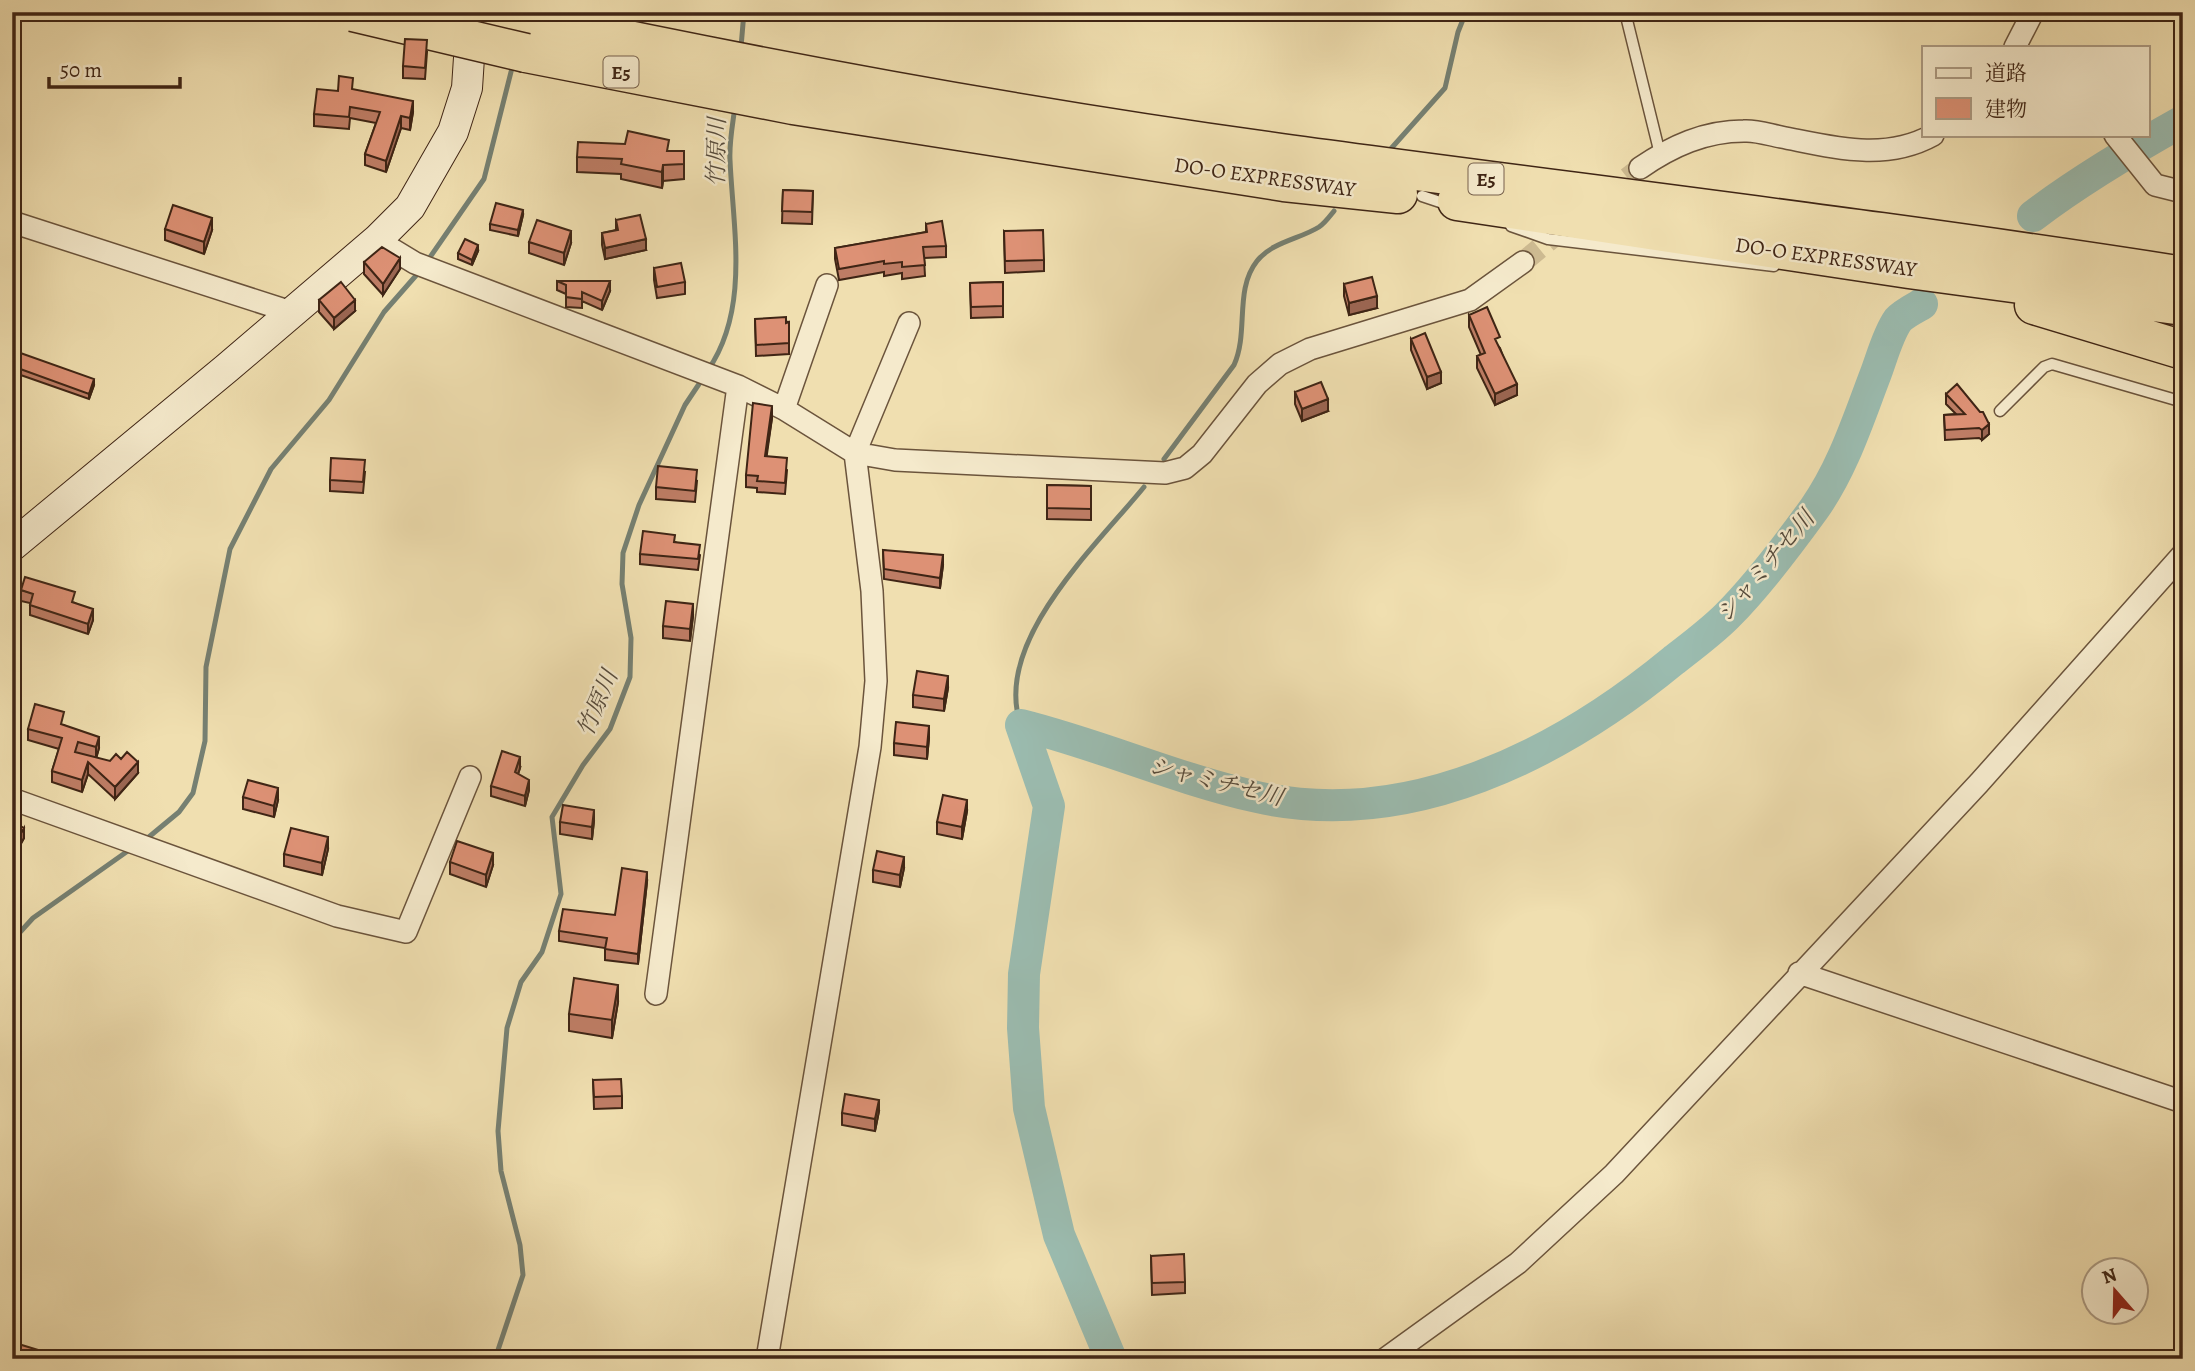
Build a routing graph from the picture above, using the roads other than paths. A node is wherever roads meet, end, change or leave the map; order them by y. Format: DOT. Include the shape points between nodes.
graph roads {
  1 [pos="353,12"];
  2 [pos="472,12"];
  3 [pos="1625,12"];
  4 [pos="2033,12"];
  5 [pos="517,28"];
  6 [pos="2016,46"];
  7 [pos="792,90"];
  8 [pos="1931,136"];
  9 [pos="2116,136"];
  10 [pos="1660,154"];
  11 [pos="1640,168"];
  12 [pos="2183,192"];
  13 [pos="1422,196"];
  14 [pos="1485,218"];
  15 [pos="1808,220"];
  16 [pos="12,222"];
  17 [pos="1498,222"];
  18 [pos="376,240"];
  19 [pos="2183,259"];
  20 [pos="1522,262"];
  21 [pos="1784,266"];
  22 [pos="1798,266"];
  23 [pos="1894,267"];
  24 [pos="2183,276"];
  25 [pos="827,285"];
  26 [pos="2183,306"];
  27 [pos="291,312"];
  28 [pos="909,323"];
  29 [pos="2183,349"];
  30 [pos="738,386"];
  31 [pos="2183,402"];
  32 [pos="784,409"];
  33 [pos="2000,411"];
  34 [pos="855,453"];
  35 [pos="12,546"];
  36 [pos="2183,554"];
  37 [pos="470,777"];
  38 [pos="12,799"];
  39 [pos="1799,973"];
  40 [pos="656,993"];
  41 [pos="2183,1102"];
  42 [pos="767,1359"];
  43 [pos="1385,1359"];
  1 -- 5 [label="highway, DO-O EXPRESSWAY / E5, bridge"];
  2 -- 18 [label="street" via="467,88 453,132 410,206"];
  3 -- 10 [label="lane"];
  4 -- 6 [label="street"];
  5 -- 7 [label="highway, DO-O EXPRESSWAY / E5"];
  7 -- 13 [label="highway, DO-O EXPRESSWAY / E5" via="1284,182"];
  7 -- 15 [label="highway, DO-O EXPRESSWAY / E5"];
  8 -- 10 [label="street" via="1890,150 1860,152 1746,130 1701,136"];
  9 -- 12 [label="street" via="2155,185"];
  10 -- 11 [label="street"];
  13 -- 14 [label="lane"];
  13 -- 23 [label="highway, DO-O EXPRESSWAY / E5"];
  15 -- 19 [label="highway"];
  15 -- 24 [label="highway, DO-O EXPRESSWAY / E5"];
  16 -- 27 [label="street"];
  17 -- 21 [label="lane" via="1548,239"];
  18 -- 27 [label="street"];
  18 -- 30 [label="street" via="415,263"];
  20 -- 34 [label="street" via="1471,300 1310,349 1280,364 1185,468 1152,472 895,460"];
  22 -- 23 [label="lane"];
  23 -- 26 [label="highway, DO-O EXPRESSWAY / E5"];
  23 -- 29 [label="highway"];
  25 -- 32 [label="street"];
  27 -- 35 [label="street"];
  28 -- 34 [label="street"];
  30 -- 32 [label="street"];
  30 -- 40 [label="street"];
  31 -- 33 [label="lane" via="2052,364"];
  32 -- 34 [label="street"];
  34 -- 42 [label="street" via="873,603 876,681 870,747"];
  36 -- 39 [label="street" via="1979,783"];
  37 -- 38 [label="street" via="406,932 326,912"];
  39 -- 41 [label="street"];
  39 -- 43 [label="street" via="1575,1213 1518,1263"];
}
